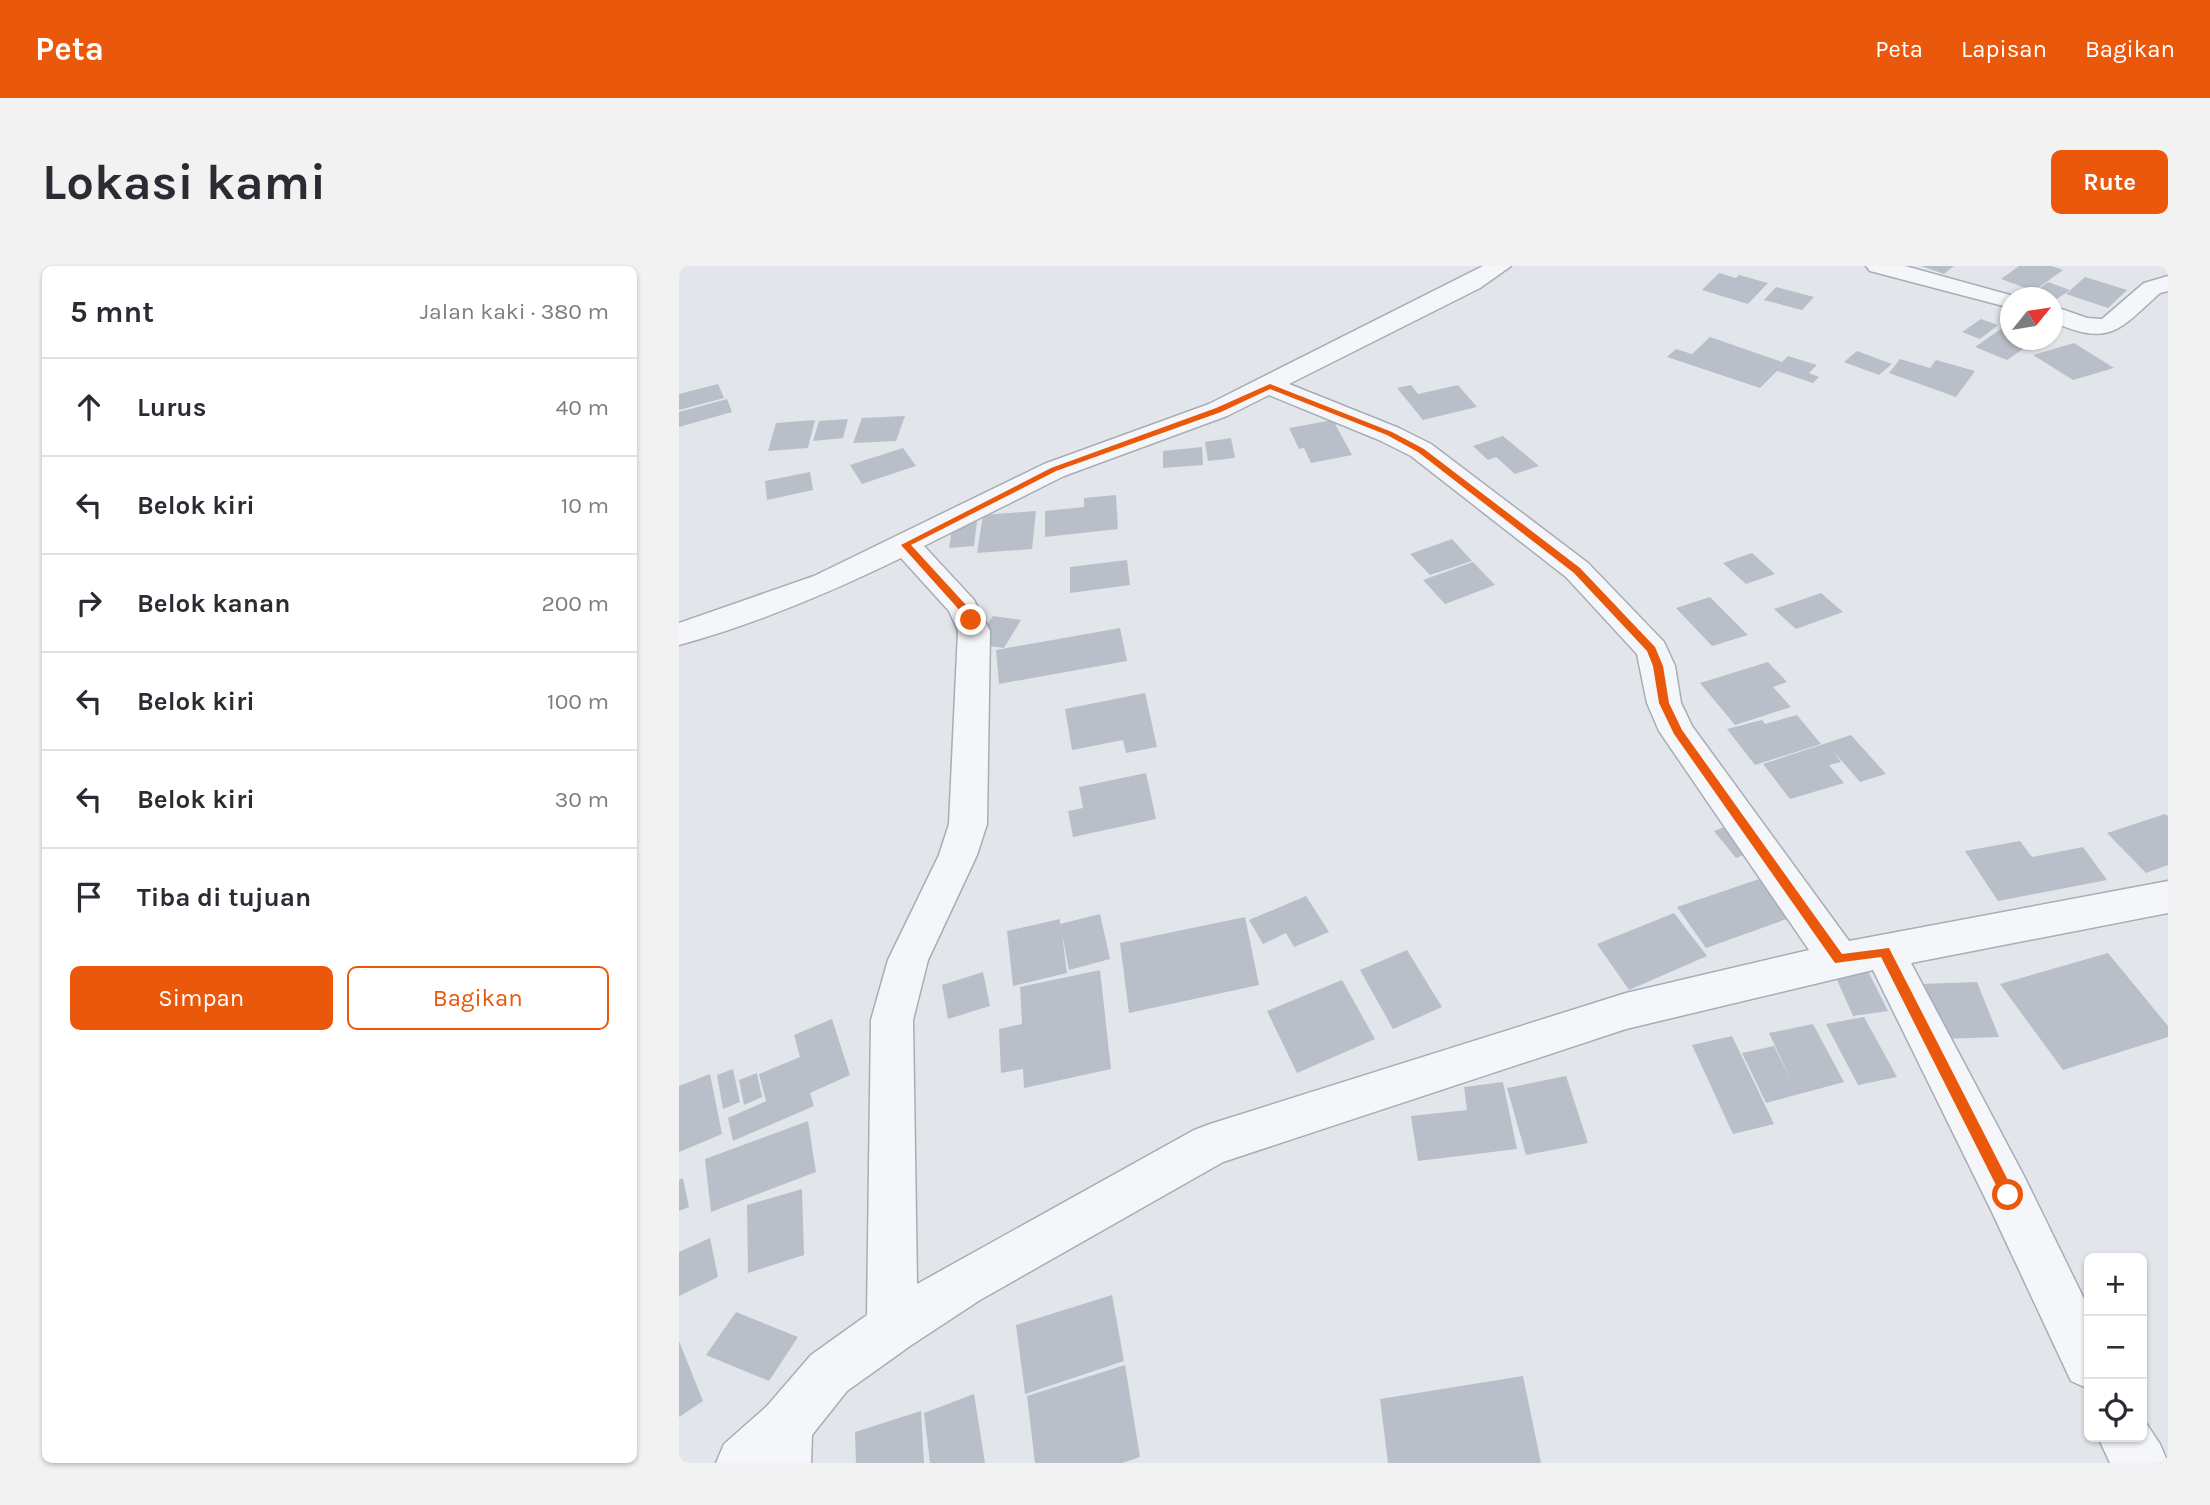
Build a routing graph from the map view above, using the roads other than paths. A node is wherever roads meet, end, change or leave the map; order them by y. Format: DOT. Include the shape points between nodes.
graph roads {
  1 [pos="1499,266"];
  2 [pos="1878,266"];
  3 [pos="2168,283"];
  4 [pos="2000,298"];
  5 [pos="2063,317"];
  6 [pos="1270,386"];
  7 [pos="906,545"];
  8 [pos="679,634"];
  9 [pos="2168,897"];
  10 [pos="1884,951"];
  11 [pos="1839,960"];
  12 [pos="892,1328"];
  13 [pos="2084,1353"];
  14 [pos="2128,1442"];
  15 [pos="785,1444"];
  16 [pos="743,1463"];
  17 [pos="2141,1463"];
  1 -- 6 [label="street"];
  2 -- 4 [label="street"];
  3 -- 5 [label="street" via="2152,288 2110,325 2085,326"];
  6 -- 7 [label="street" via="1218,410 1053,470"];
  6 -- 11 [label="street" via="1421,450 1577,570 1652,650 1664,703 1677,732"];
  7 -- 8 [label="street" via="790,597"];
  7 -- 12 [label="street" via="963,607 974,631 968,824 908,960 892,1020"];
  9 -- 10 [label="street"];
  10 -- 11 [label="street"];
  10 -- 13 [label="street"];
  11 -- 12 [label="street" via="1626,1011 1210,1145 963,1283"];
  12 -- 15 [label="street" via="829,1373"];
  14 -- 17 [label="street"];
  15 -- 16 [label="street"];
}
